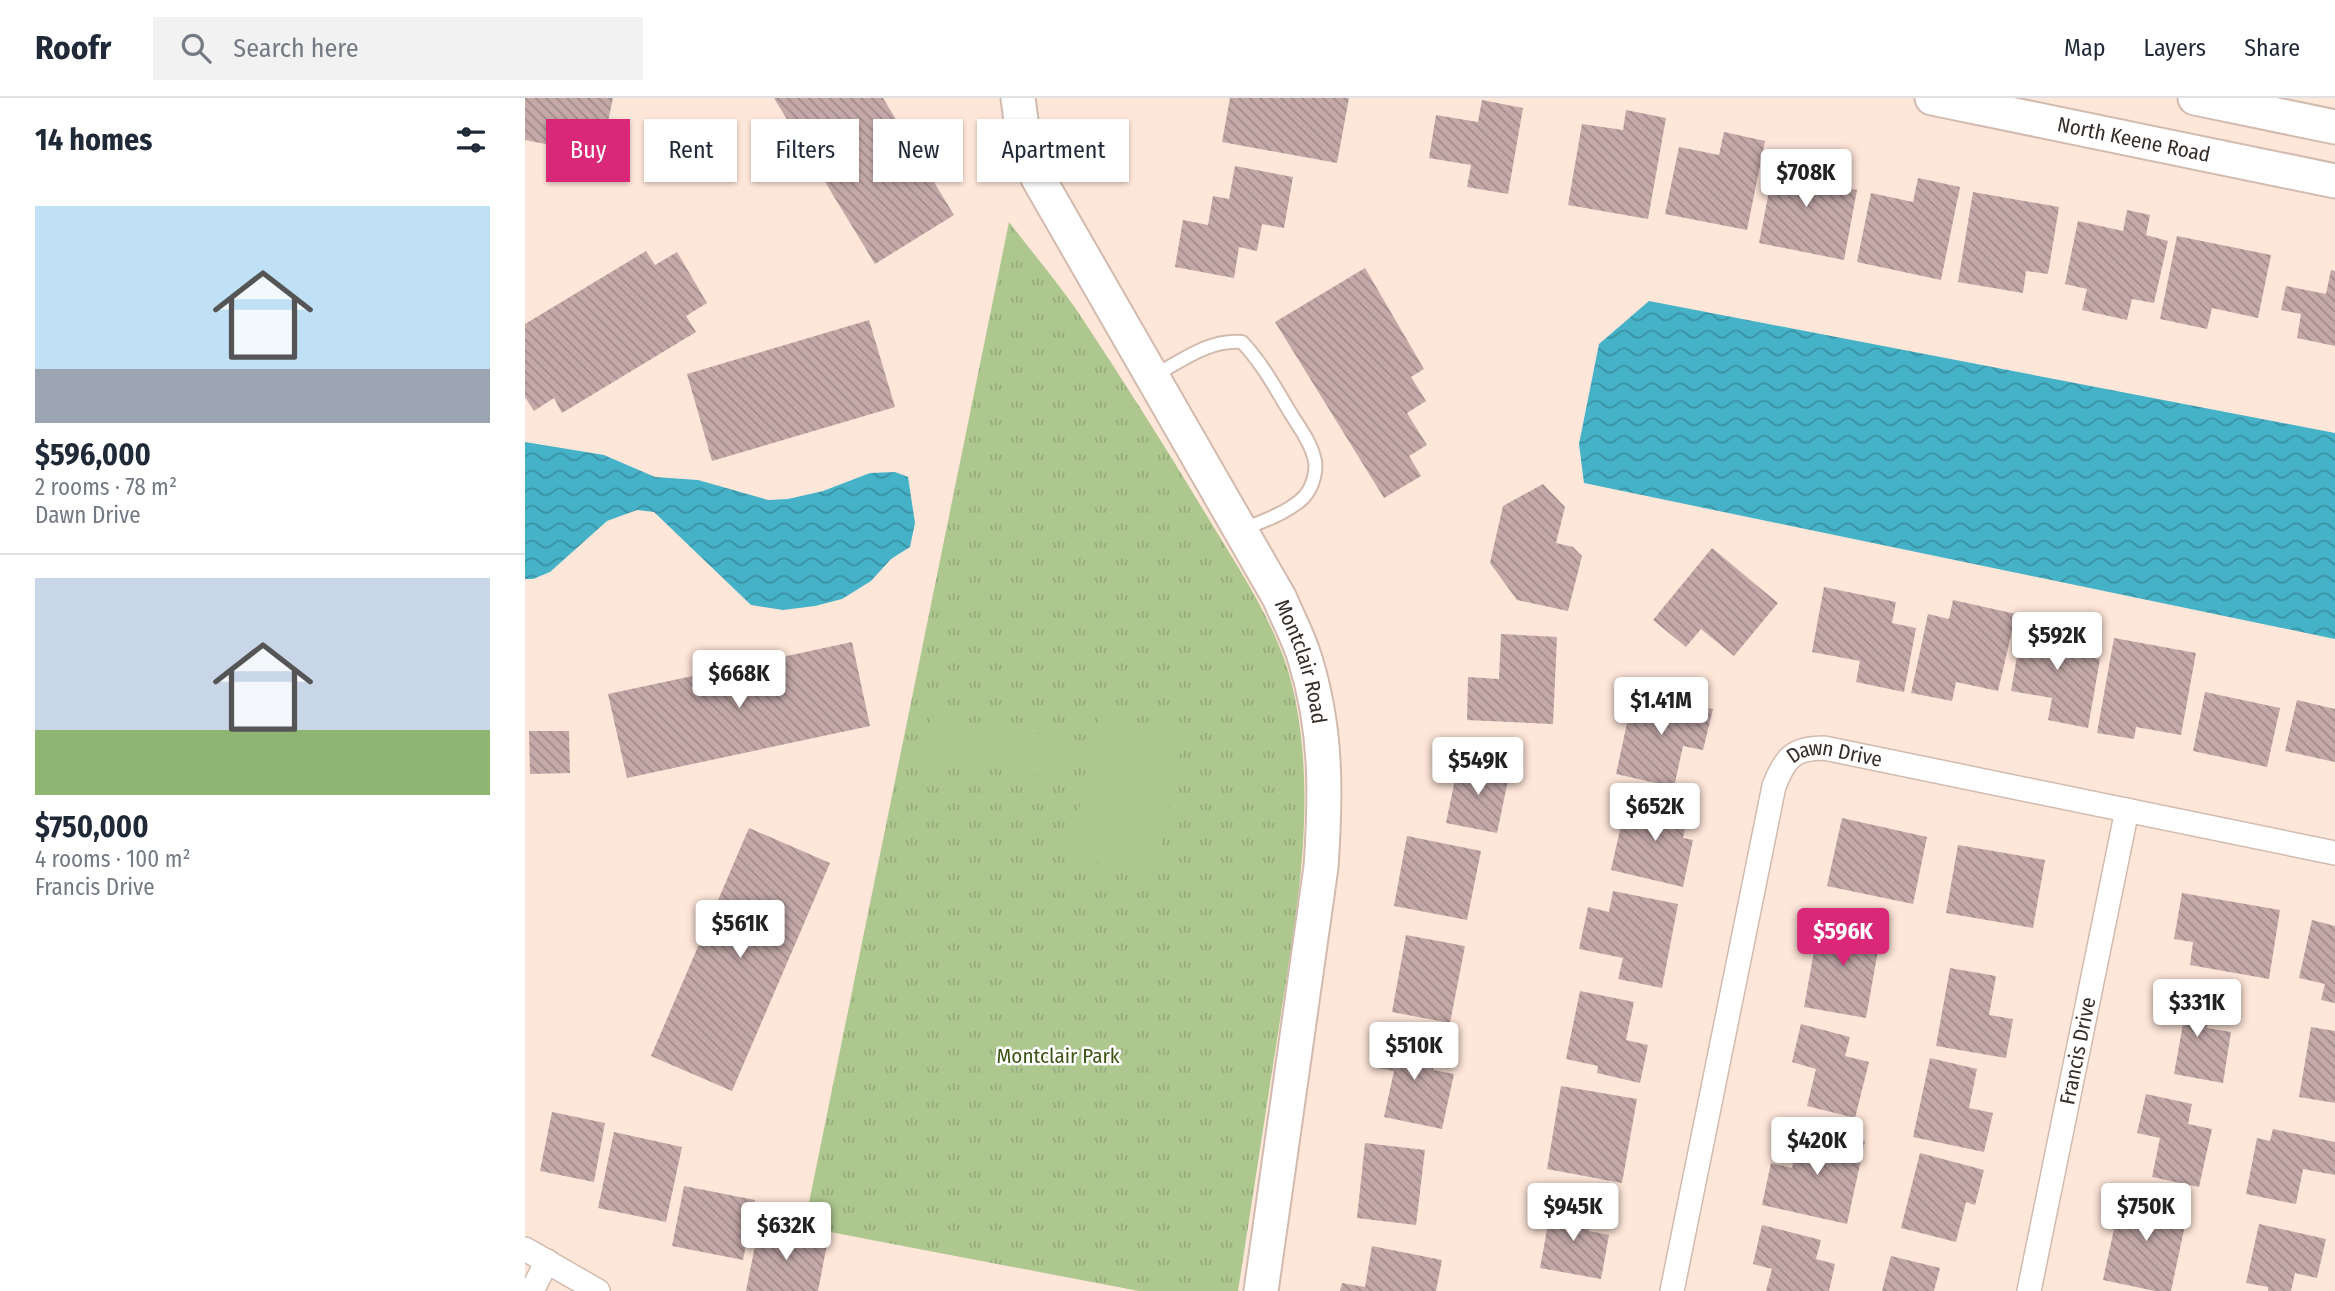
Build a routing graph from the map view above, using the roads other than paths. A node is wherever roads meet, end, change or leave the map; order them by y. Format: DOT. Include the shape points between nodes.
graph roads {
  1 [pos="1018,98"];
  2 [pos="1932,98"];
  3 [pos="2195,98"];
  4 [pos="2335,127"];
  5 [pos="2335,181"];
  6 [pos="1152,377"];
  7 [pos="1242,530"];
  8 [pos="2127,810"];
  9 [pos="2335,853"];
  10 [pos="525,1249"];
  11 [pos="547,1261"];
  12 [pos="532,1291"];
  13 [pos="598,1291"];
  14 [pos="1261,1291"];
  15 [pos="1672,1291"];
  16 [pos="2029,1291"];
  1 -- 6 [label="street, Montclair Road" via="1023,136 1038,177"];
  2 -- 5 [label="street, North Keene Road"];
  3 -- 4 [label="street"];
  6 -- 7 [label="street, Montclair Road"];
  6 -- 7 [label="lane" via="1207,346 1242,342 1307,441 1316,470 1305,496"];
  7 -- 14 [label="street, Montclair Road" via="1280,599 1305,658 1321,727 1325,797 1321,867"];
  8 -- 9 [label="street, Dawn Drive"];
  8 -- 15 [label="street, Dawn Drive" via="1824,748 1805,748 1791,755 1774,786"];
  8 -- 16 [label="street, Francis Drive"];
  10 -- 11 [label="street"];
  11 -- 12 [label="street"];
  11 -- 13 [label="street"];
}
